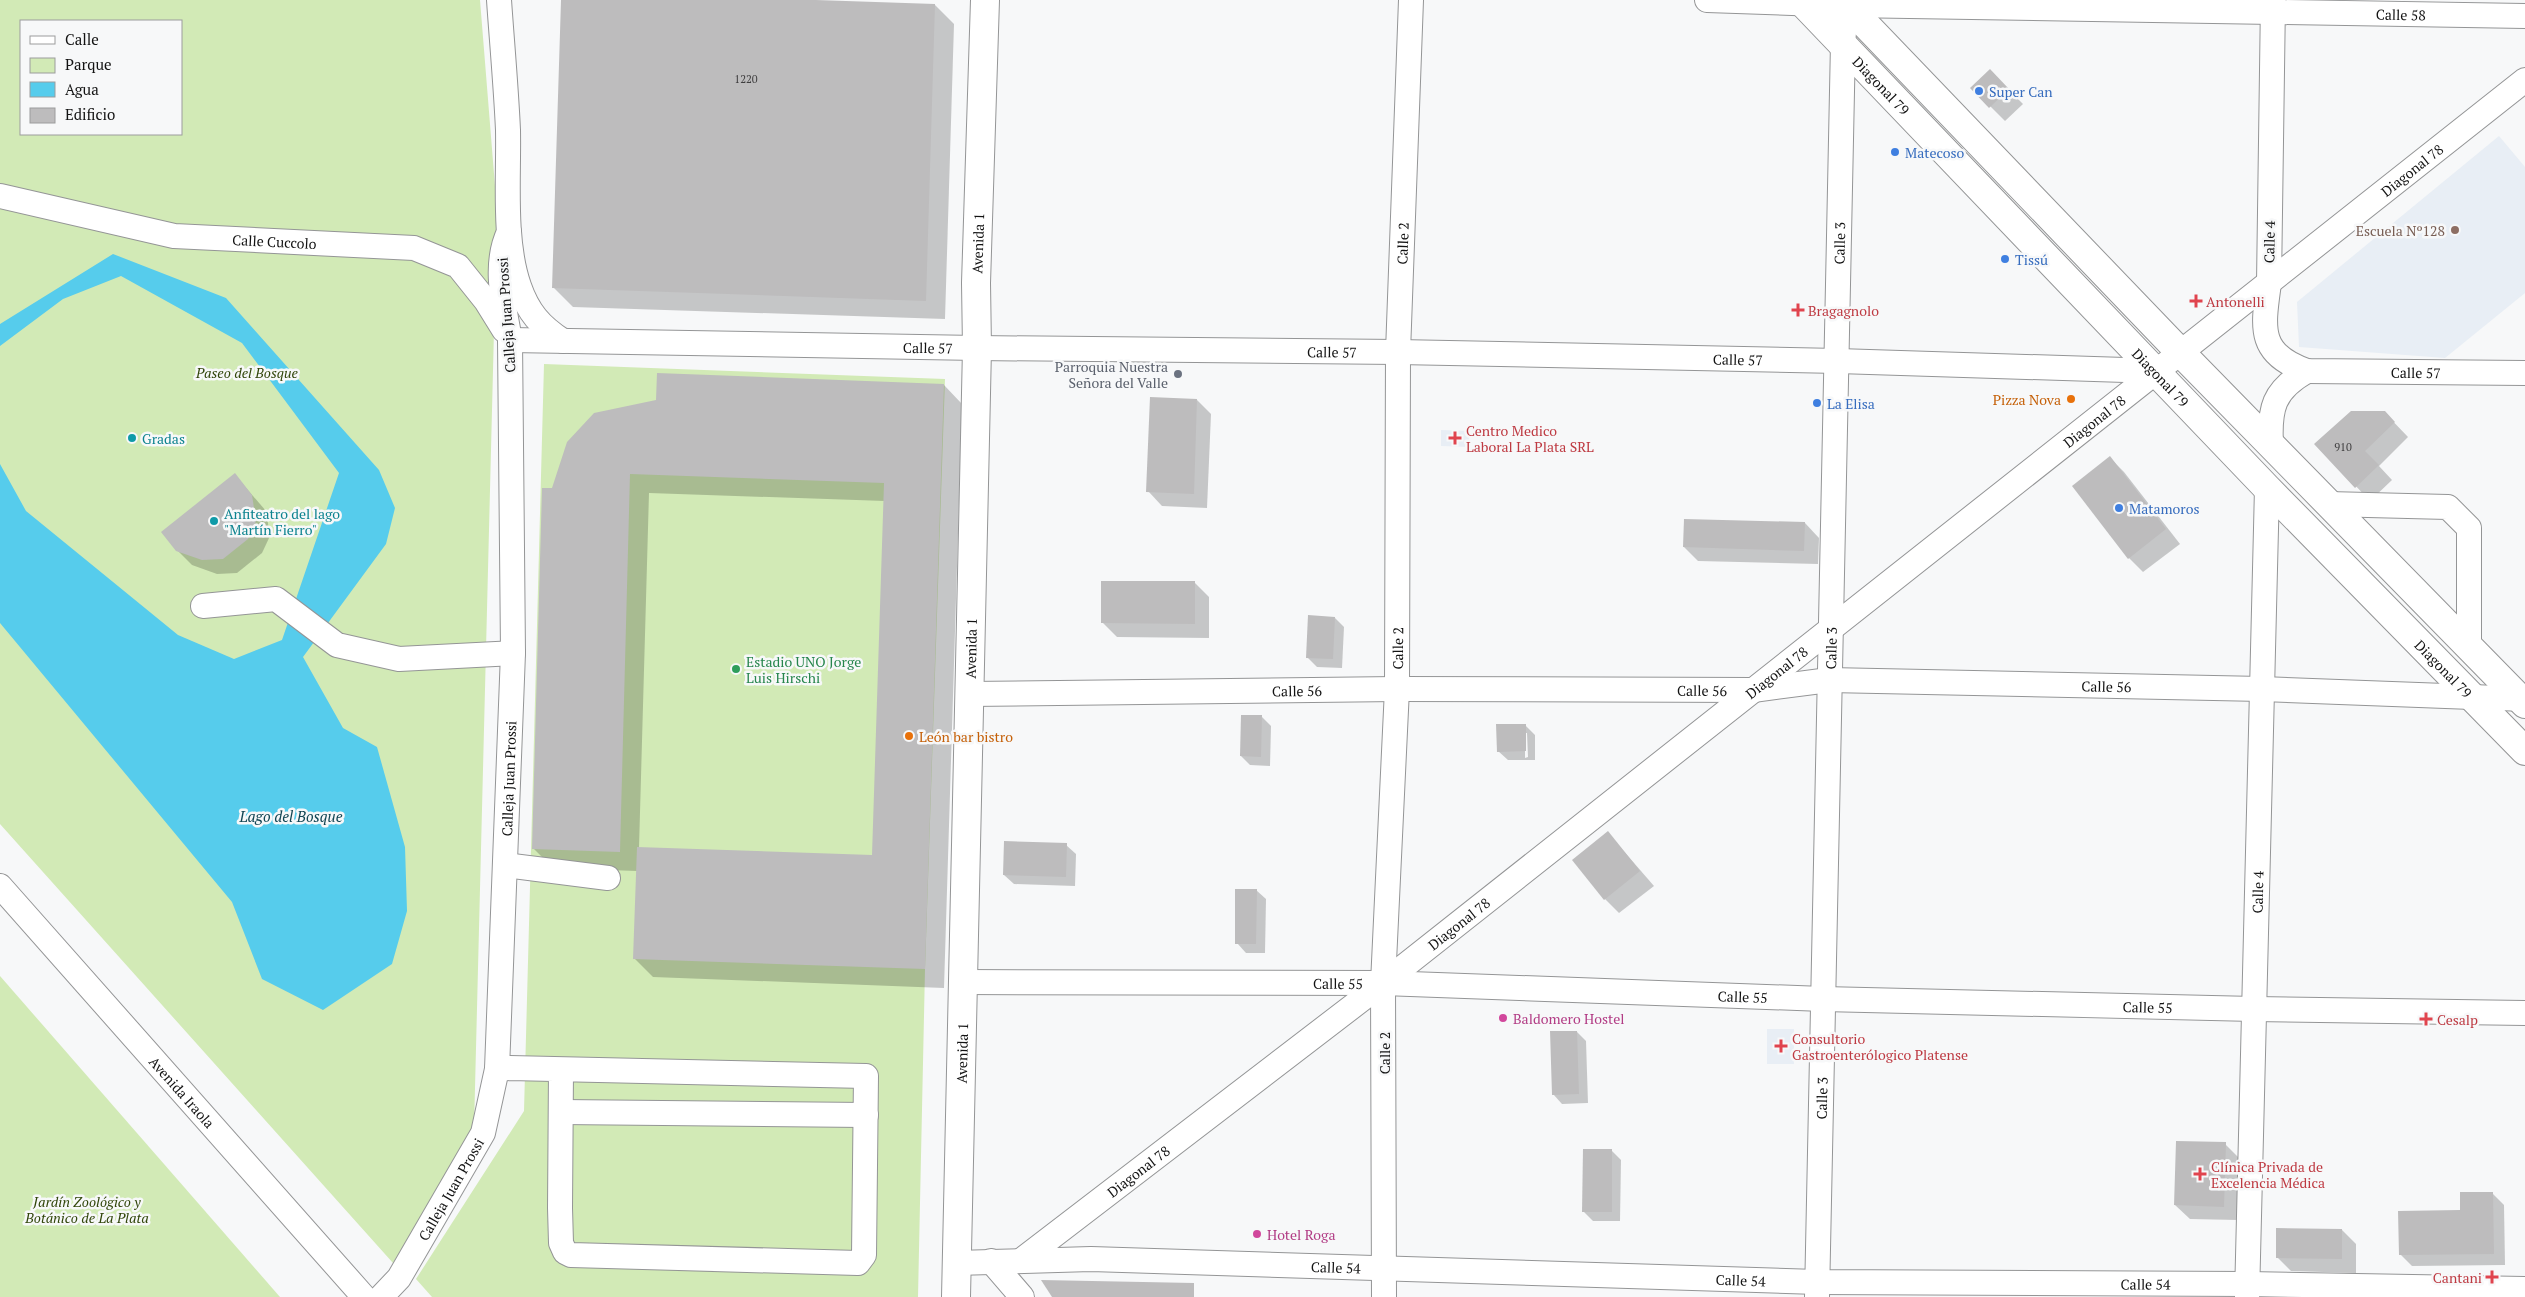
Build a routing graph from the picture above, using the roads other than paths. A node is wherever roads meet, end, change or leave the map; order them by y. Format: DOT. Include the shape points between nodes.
graph roads {
  1 [pos="499,0"];
  2 [pos="985,0"];
  3 [pos="1411,0"];
  4 [pos="1707,0"];
  5 [pos="1801,1"];
  6 [pos="1845,2"];
  7 [pos="2273,5"];
  8 [pos="2525,16"];
  9 [pos="1843,43"];
  10 [pos="2525,80"];
  11 [pos="0,196"];
  12 [pos="509,232"];
  13 [pos="2269,283"];
  14 [pos="510,340"];
  15 [pos="563,341"];
  16 [pos="977,348"];
  17 [pos="1398,352"];
  18 [pos="2180,352"];
  19 [pos="1838,361"];
  20 [pos="2156,371"];
  21 [pos="2307,371"];
  22 [pos="2525,373"];
  23 [pos="2271,445"];
  24 [pos="2267,488"];
  25 [pos="2328,504"];
  26 [pos="203,606"];
  27 [pos="1832,628"];
  28 [pos="2470,647"];
  29 [pos="513,653"];
  30 [pos="1829,680"];
  31 [pos="1397,689"];
  32 [pos="1753,690"];
  33 [pos="2262,690"];
  34 [pos="968,694"];
  35 [pos="2474,699"];
  36 [pos="2524,701"];
  37 [pos="2525,752"];
  38 [pos="506,866"];
  39 [pos="608,878"];
  40 [pos="0,886"];
  41 [pos="962,982"];
  42 [pos="1383,984"];
  43 [pos="1823,999"];
  44 [pos="2254,1009"];
  45 [pos="2525,1012"];
  46 [pos="496,1069"];
  47 [pos="561,1070"];
  48 [pos="560,1112"];
  49 [pos="866,1115"];
  50 [pos="1023,1259"];
  51 [pos="991,1261"];
  52 [pos="956,1263"];
  53 [pos="1385,1270"];
  54 [pos="2525,1289"];
  55 [pos="1817,1290"];
  56 [pos="2248,1290"];
  57 [pos="364,1297"];
  58 [pos="381,1297"];
  59 [pos="956,1297"];
  60 [pos="1022,1297"];
  61 [pos="1384,1297"];
  1 -- 12 [label="street, Calleja Juan Prossi" via="508,128"];
  2 -- 16 [label="main road, Avenida 1"];
  3 -- 17 [label="street, Calle 2"];
  4 -- 5 [label="street, Calle 58"];
  5 -- 6 [label="street, Calle 58"];
  5 -- 9 [label="main road, Diagonal 79"];
  6 -- 7 [label="street, Calle 58"];
  6 -- 9 [label="street, Calle 3"];
  6 -- 18 [label="main road"];
  7 -- 8 [label="street, Calle 58"];
  7 -- 13 [label="street, Calle 4"];
  9 -- 19 [label="street, Calle 3"];
  9 -- 20 [label="main road, Diagonal 79"];
  10 -- 13 [label="street, Diagonal 78"];
  11 -- 14 [label="street, Calle Cuccolo" via="174,236 414,248 458,266 486,301"];
  12 -- 14 [label="street, Calleja Juan Prossi" via="502,247 500,264"];
  12 -- 15 [label="street, Calleja Juan Prossi" via="519,285 530,310 544,329"];
  13 -- 18 [label="street, Diagonal 78"];
  13 -- 21 [label="street, Calle 4" via="2263,326 2267,339 2289,365"];
  14 -- 15 [label="street, Calle 57"];
  14 -- 29 [label="street, Calleja Juan Prossi"];
  15 -- 16 [label="street, Calle 57"];
  16 -- 17 [label="street, Calle 57"];
  16 -- 34 [label="main road, Avenida 1"];
  17 -- 19 [label="street, Calle 57"];
  17 -- 31 [label="street, Calle 2"];
  18 -- 20 [label="street, Diagonal 78"];
  18 -- 23 [label="main road"];
  19 -- 20 [label="street, Calle 57"];
  19 -- 27 [label="street, Calle 3"];
  20 -- 24 [label="main road, Diagonal 79"];
  20 -- 27 [label="street, Diagonal 78"];
  21 -- 22 [label="street, Calle 57"];
  21 -- 23 [label="street" via="2293,379 2275,400 2270,412"];
  23 -- 25 [label="main road"];
  24 -- 33 [label="street, Calle 4"];
  24 -- 35 [label="main road, Diagonal 79"];
  25 -- 28 [label="main road"];
  25 -- 28 [label="street" via="2448,507 2469,528"];
  26 -- 29 [label="street" via="276,599 336,645 399,659"];
  27 -- 30 [label="street, Calle 3"];
  27 -- 32 [label="street, Diagonal 78"];
  28 -- 36 [label="main road"];
  29 -- 38 [label="street, Calleja Juan Prossi"];
  30 -- 32 [label="street, Calle 56"];
  30 -- 33 [label="street, Calle 56"];
  30 -- 43 [label="street, Calle 3"];
  31 -- 32 [label="street, Calle 56"];
  31 -- 34 [label="street, Calle 56"];
  31 -- 42 [label="street, Calle 2"];
  32 -- 42 [label="street, Diagonal 78"];
  33 -- 35 [label="street, Calle 56"];
  33 -- 44 [label="street, Calle 4"];
  34 -- 41 [label="main road, Avenida 1"];
  35 -- 36 [label="street, Calle 56"];
  35 -- 37 [label="main road, Diagonal 79"];
  38 -- 39 [label="street"];
  38 -- 46 [label="street, Calleja Juan Prossi"];
  40 -- 57 [label="street, Avenida Iraola"];
  41 -- 42 [label="street, Calle 55"];
  41 -- 52 [label="main road, Avenida 1"];
  42 -- 43 [label="street, Calle 55"];
  42 -- 50 [label="street, Diagonal 78"];
  42 -- 53 [label="street, Calle 2"];
  43 -- 44 [label="street, Calle 55"];
  43 -- 55 [label="street, Calle 3"];
  44 -- 45 [label="street, Calle 55"];
  44 -- 56 [label="street, Calle 4"];
  46 -- 47 [label="street"];
  46 -- 58 [label="street, Calleja Juan Prossi" via="483,1133 399,1278"];
  47 -- 48 [label="street"];
  47 -- 49 [label="street" via="866,1076"];
  48 -- 49 [label="street"];
  48 -- 49 [label="street" via="561,1243 565,1252 572,1255 858,1263 864,1255"];
  50 -- 51 [label="street, Calle 54"];
  50 -- 53 [label="street, Calle 54"];
  51 -- 52 [label="street, Calle 54"];
  51 -- 60 [label="street"];
  52 -- 59 [label="main road, Avenida 1"];
  53 -- 55 [label="street, Calle 54"];
  53 -- 61 [label="street, Calle 2"];
  54 -- 56 [label="street, Calle 54"];
  55 -- 56 [label="street, Calle 54"];
}
